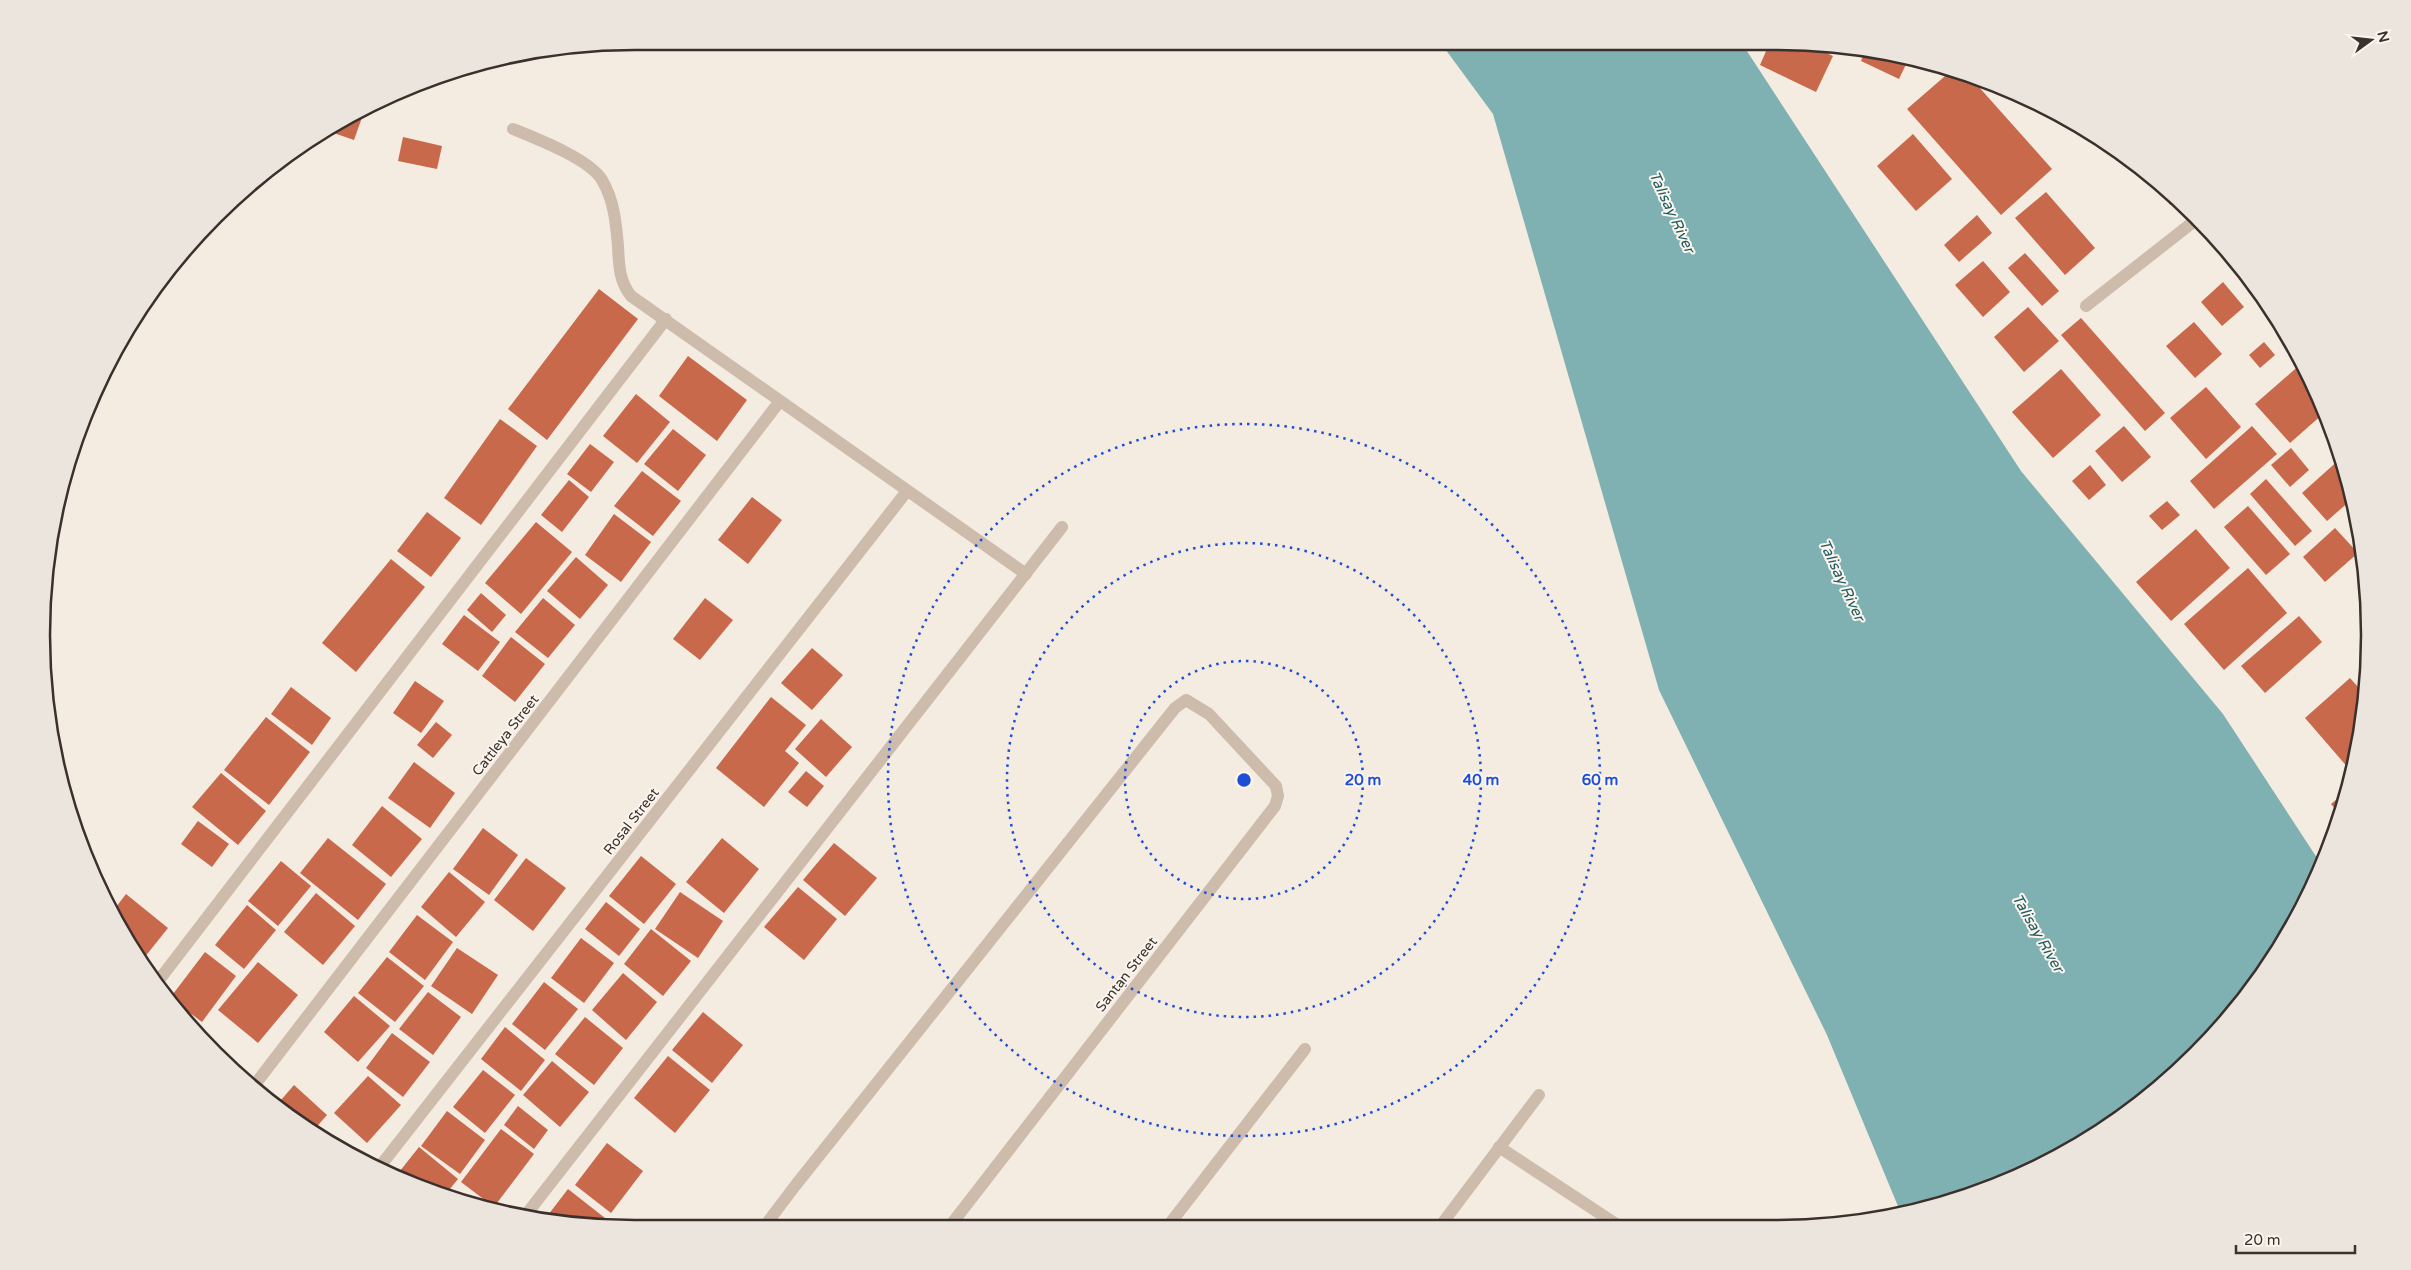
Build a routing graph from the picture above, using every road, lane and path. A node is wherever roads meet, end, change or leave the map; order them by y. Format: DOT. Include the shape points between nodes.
graph roads {
  1 [pos="513,128"];
  2 [pos="2192,223"];
  3 [pos="2086,306"];
  4 [pos="666,319"];
  5 [pos="780,401"];
  6 [pos="907,491"];
  7 [pos="1062,527"];
  8 [pos="1026,574"];
  9 [pos="161,977"];
  10 [pos="1305,1049"];
  11 [pos="257,1082"];
  12 [pos="1539,1095"];
  13 [pos="1499,1147"];
  14 [pos="383,1163"];
  15 [pos="529,1210"];
  16 [pos="769,1220"];
  17 [pos="955,1220"];
  18 [pos="1173,1220"];
  19 [pos="1445,1220"];
  20 [pos="1610,1220"];
  1 -- 4 [label="street" via="582,162 601,178 615,219 623,287"];
  2 -- 3 [label="street"];
  4 -- 5 [label="street"];
  4 -- 9 [label="street"];
  5 -- 6 [label="street"];
  5 -- 11 [label="street, Cattleya Street"];
  6 -- 8 [label="street"];
  6 -- 14 [label="street, Rosal Street"];
  7 -- 8 [label="street"];
  8 -- 15 [label="street"];
  10 -- 18 [label="street"];
  12 -- 13 [label="street"];
  13 -- 19 [label="street"];
  13 -- 20 [label="street"];
  16 -- 17 [label="street, Santan Street" via="1175,708 1186,700 1209,714 1276,786 1275,806"];
}
